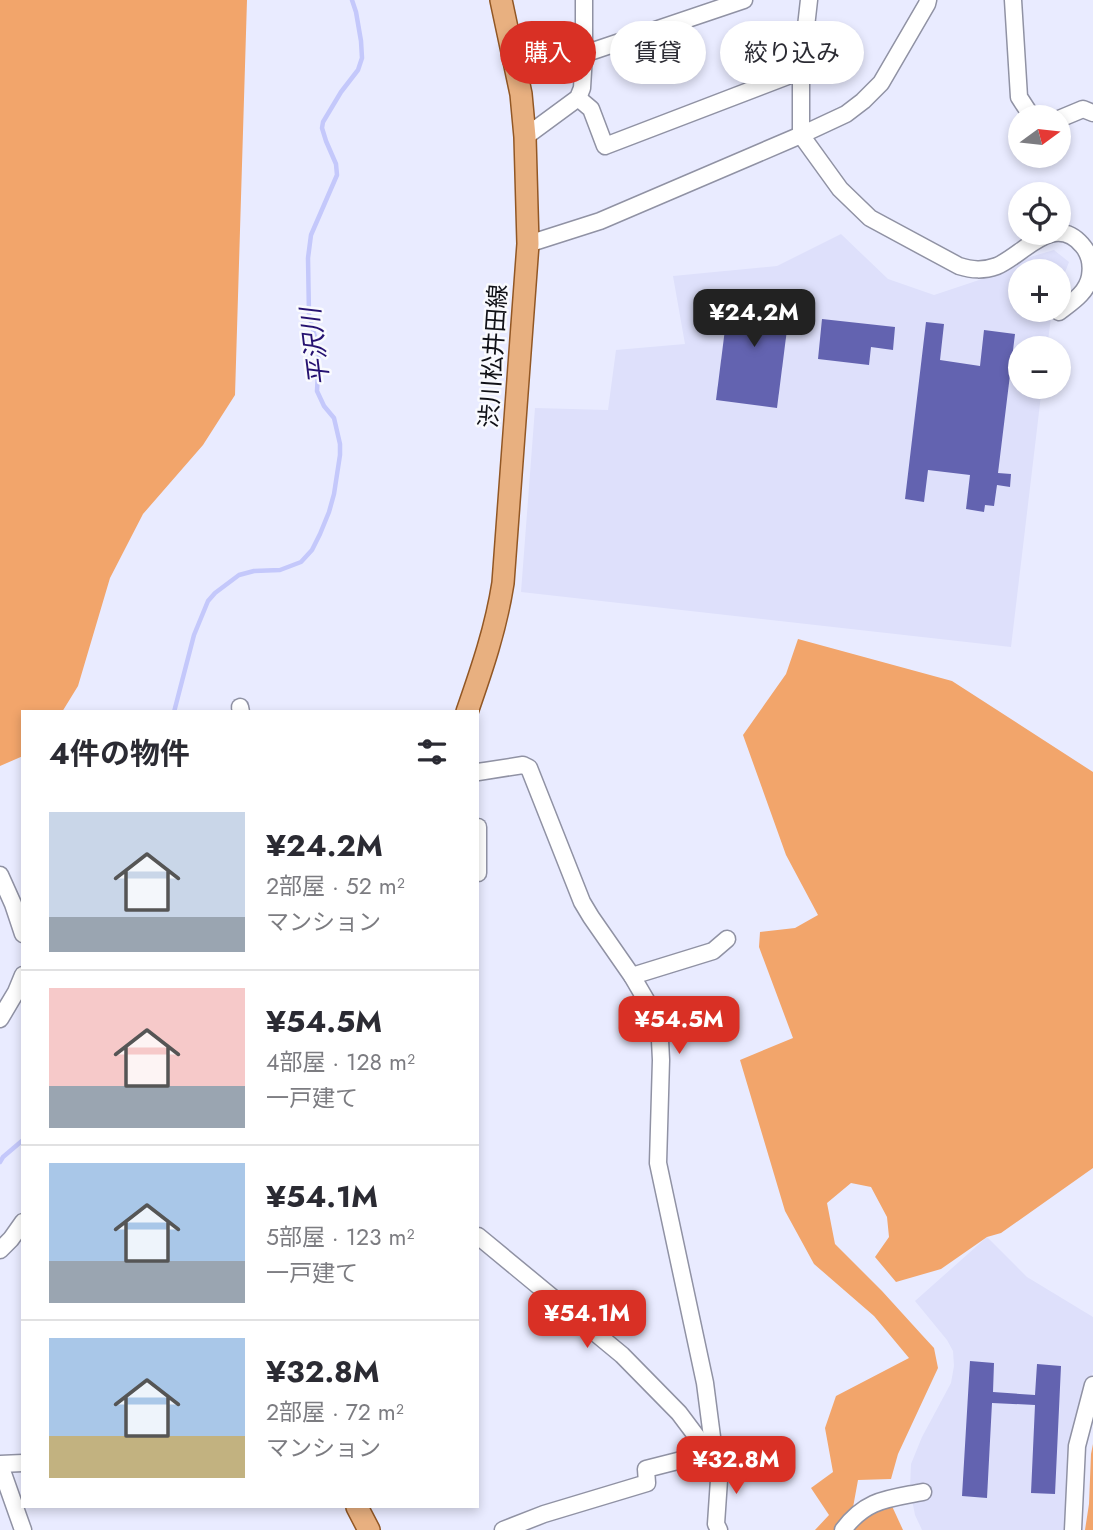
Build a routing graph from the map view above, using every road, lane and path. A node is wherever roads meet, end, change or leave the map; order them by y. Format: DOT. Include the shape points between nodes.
graph roads {
  1 [pos="501,0"];
  2 [pos="744,0"];
  3 [pos="809,0"];
  4 [pos="928,0"];
  5 [pos="1013,0"];
  6 [pos="586,1"];
  7 [pos="585,21"];
  8 [pos="807,21"];
  9 [pos="596,50"];
  10 [pos="582,84"];
  11 [pos="768,84"];
  12 [pos="802,84"];
  13 [pos="578,97"];
  14 [pos="1024,105"];
  15 [pos="1093,113"];
  16 [pos="1071,114"];
  17 [pos="801,135"];
  18 [pos="525,137"];
  19 [pos="528,244"];
  20 [pos="1010,259"];
  21 [pos="1008,260"];
  22 [pos="1071,302"];
  23 [pos="468,710"];
  24 [pos="479,772"];
  25 [pos="0,875"];
  26 [pos="21,928"];
  27 [pos="727,939"];
  28 [pos="632,976"];
  29 [pos="21,980"];
  30 [pos="0,1019"];
  31 [pos="21,1225"];
  32 [pos="479,1237"];
  33 [pos="0,1250"];
  34 [pos="1093,1385"];
  35 [pos="709,1453"];
  36 [pos="21,1463"];
  37 [pos="0,1464"];
  38 [pos="923,1492"];
  39 [pos="358,1508"];
  40 [pos="715,1528"];
  41 [pos="23,1530"];
  42 [pos="369,1530"];
  43 [pos="503,1530"];
  44 [pos="843,1530"];
  45 [pos="1073,1530"];
  1 -- 18 [label="main road, 渋川松井田線"];
  2 -- 9 [label="street"];
  3 -- 8 [label="street"];
  4 -- 17 [label="street" via="881,83 846,114"];
  5 -- 14 [label="street" via="1018,97"];
  6 -- 7 [label="street"];
  10 -- 13 [label="street"];
  11 -- 13 [label="street" via="605,146 591,109"];
  12 -- 17 [label="street"];
  13 -- 18 [label="street"];
  15 -- 16 [label="street" via="1083,109"];
  17 -- 19 [label="street" via="600,221"];
  17 -- 21 [label="street" via="840,190 870,218 972,270"];
  18 -- 19 [label="main road, 渋川松井田線"];
  19 -- 23 [label="main road, 渋川松井田線" via="503,583 489,648"];
  20 -- 22 [label="street" via="1052,233 1078,240 1091,265 1089,281"];
  24 -- 28 [label="street" via="529,768 582,902"];
  25 -- 26 [label="street"];
  27 -- 28 [label="street" via="713,951"];
  28 -- 35 [label="street" via="660,1040 658,1163 705,1382 712,1437"];
  29 -- 30 [label="street"];
  31 -- 33 [label="street"];
  32 -- 35 [label="street" via="622,1355 679,1413"];
  34 -- 45 [label="street" via="1077,1446"];
  35 -- 40 [label="street" via="720,1465"];
  35 -- 43 [label="street" via="646,1469 647,1483"];
  36 -- 37 [label="street"];
  37 -- 41 [label="street"];
  38 -- 44 [label="street" via="876,1502"];
  39 -- 42 [label="main road"];
}
